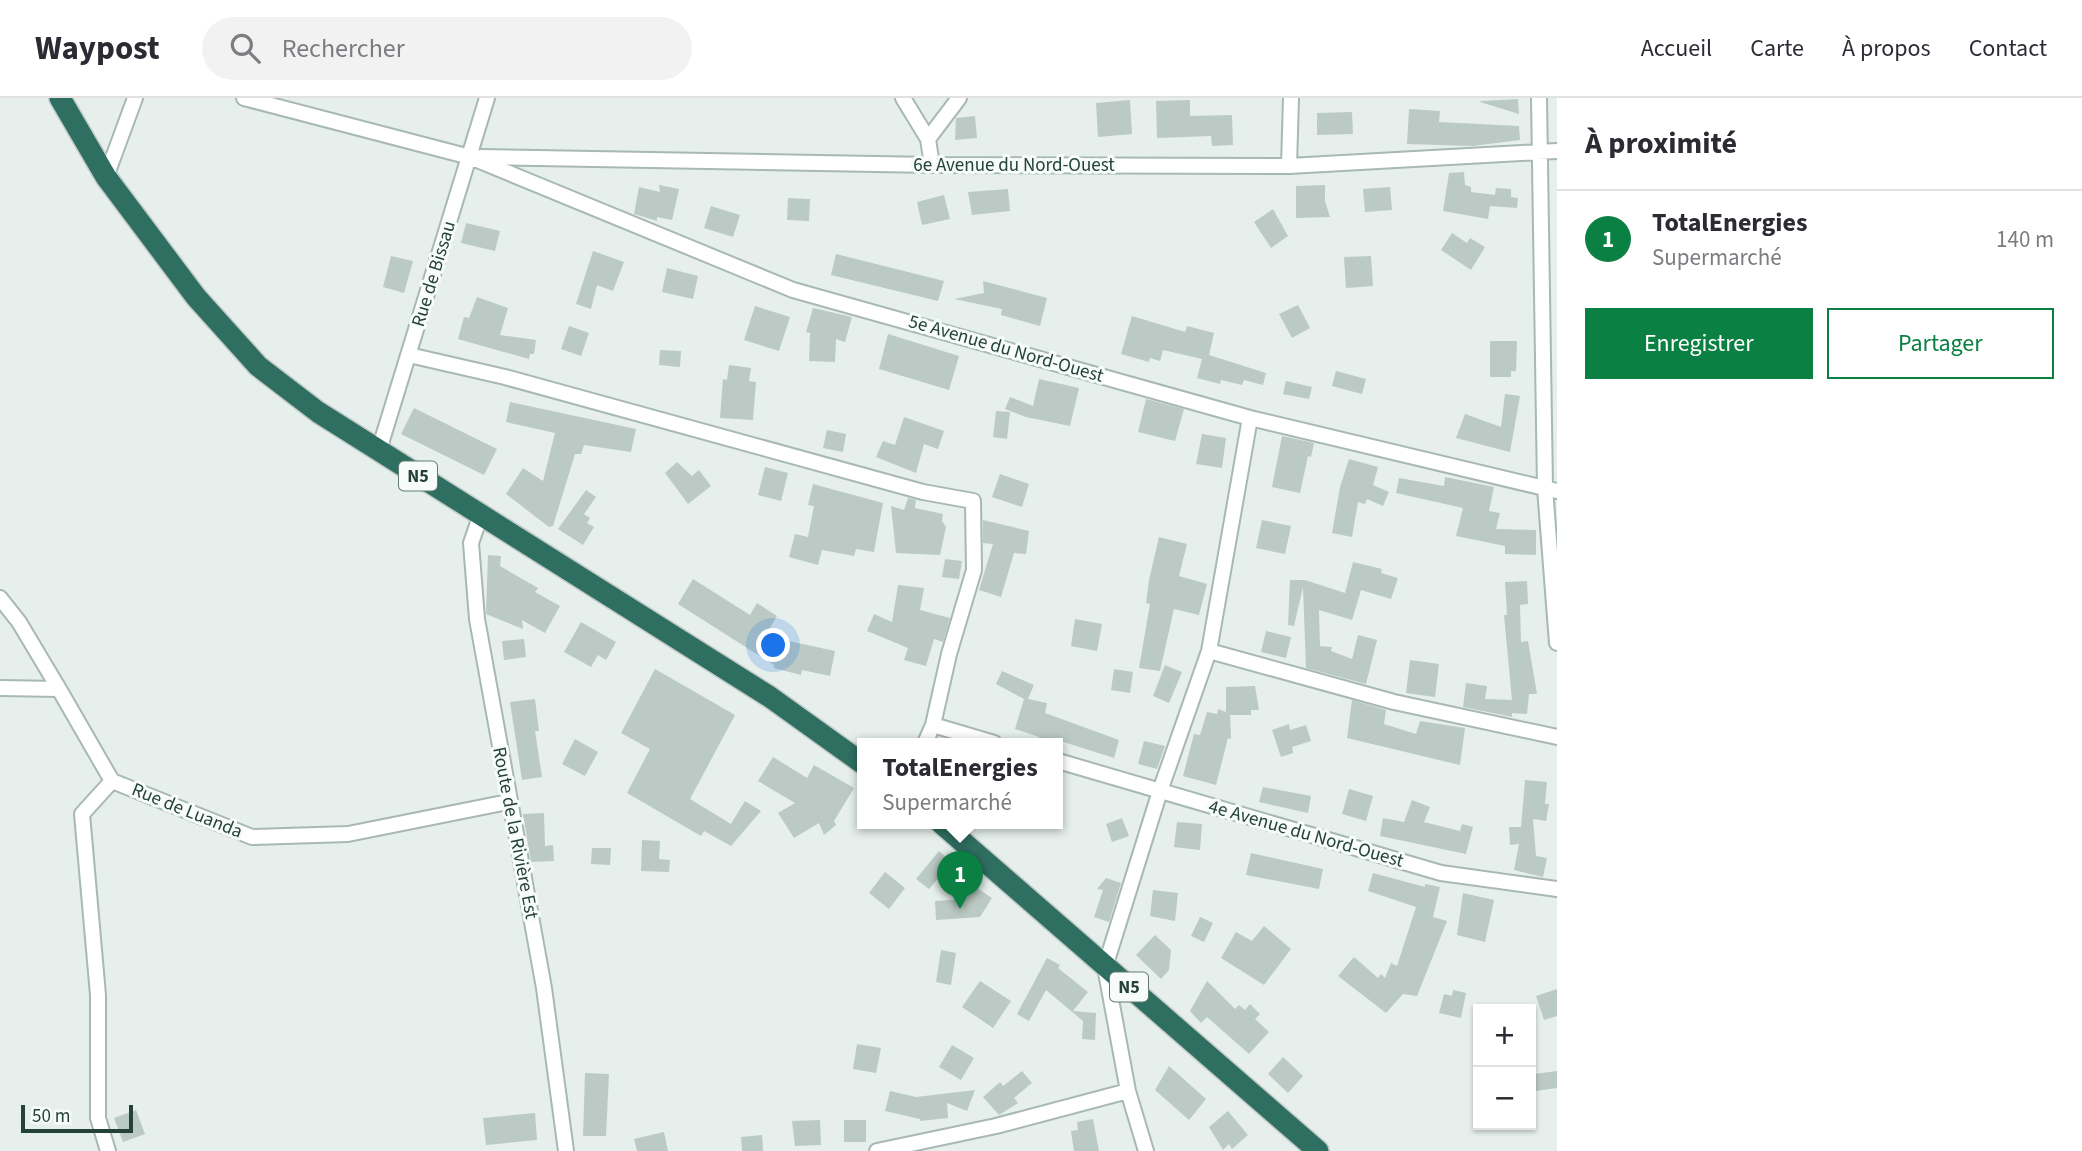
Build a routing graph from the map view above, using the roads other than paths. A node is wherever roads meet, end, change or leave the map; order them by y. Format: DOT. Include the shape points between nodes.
graph roads {
  1 [pos="60,98"];
  2 [pos="135,98"];
  3 [pos="246,98"];
  4 [pos="487,98"];
  5 [pos="903,98"];
  6 [pos="959,98"];
  7 [pos="1291,98"];
  8 [pos="1538,98"];
  9 [pos="928,139"];
  10 [pos="1557,151"];
  11 [pos="1539,152"];
  12 [pos="470,157"];
  13 [pos="932,165"];
  14 [pos="1289,166"];
  15 [pos="106,177"];
  16 [pos="409,355"];
  17 [pos="1250,418"];
  18 [pos="379,450"];
  19 [pos="1551,490"];
  20 [pos="480,517"];
  21 [pos="0,598"];
  22 [pos="1557,643"];
  23 [pos="1209,652"];
  24 [pos="0,688"];
  25 [pos="59,689"];
  26 [pos="933,725"];
  27 [pos="1557,737"];
  28 [pos="927,738"];
  29 [pos="977,738"];
  30 [pos="857,760"];
  31 [pos="1063,762"];
  32 [pos="112,781"];
  33 [pos="1160,791"];
  34 [pos="508,802"];
  35 [pos="948,829"];
  36 [pos="1557,889"];
  37 [pos="1105,967"];
  38 [pos="1128,1091"];
  39 [pos="108,1151"];
  40 [pos="566,1151"];
  41 [pos="877,1151"];
  42 [pos="1146,1151"];
  43 [pos="1318,1151"];
  1 -- 15 [label="highway, N5"];
  2 -- 15 [label="street"];
  3 -- 12 [label="street"];
  4 -- 12 [label="street, Rue de Bissau"];
  5 -- 9 [label="street"];
  6 -- 9 [label="street"];
  7 -- 14 [label="street"];
  8 -- 11 [label="street"];
  9 -- 13 [label="street"];
  10 -- 11 [label="street, 6e Avenue du Nord-Ouest"];
  11 -- 14 [label="street, 6e Avenue du Nord-Ouest"];
  11 -- 19 [label="street"];
  12 -- 13 [label="street, 6e Avenue du Nord-Ouest"];
  12 -- 16 [label="street, Rue de Bissau"];
  12 -- 17 [label="street, 5e Avenue du Nord-Ouest" via="793,290"];
  13 -- 14 [label="street, 6e Avenue du Nord-Ouest"];
  15 -- 18 [label="highway, N5" via="197,297 258,366 317,412"];
  16 -- 18 [label="street, Rue de Bissau"];
  16 -- 26 [label="street" via="923,492 972,501 974,570"];
  17 -- 19 [label="street, 5e Avenue du Nord-Ouest"];
  17 -- 23 [label="street"];
  18 -- 20 [label="highway, N5"];
  19 -- 22 [label="street"];
  20 -- 30 [label="highway, N5" via="770,697"];
  20 -- 34 [label="street, Route de la Rivière Est" via="471,542 477,619"];
  21 -- 25 [label="street, Rue de Luanda"];
  23 -- 27 [label="street" via="1394,702"];
  23 -- 33 [label="street"];
  24 -- 25 [label="street"];
  25 -- 32 [label="street, Rue de Luanda"];
  26 -- 28 [label="street"];
  26 -- 29 [label="street"];
  31 -- 33 [label="street, 4e Avenue du Nord-Ouest"];
  32 -- 34 [label="street, Rue de Luanda" via="252,837 348,834"];
  32 -- 39 [label="street" via="82,814 98,995 98,1118"];
  33 -- 36 [label="street, 4e Avenue du Nord-Ouest" via="1441,873"];
  33 -- 37 [label="street"];
  34 -- 40 [label="street, Route de la Rivière Est" via="544,988"];
  35 -- 37 [label="highway, N5"];
  37 -- 38 [label="street"];
  37 -- 43 [label="highway, N5"];
  38 -- 41 [label="street"];
  38 -- 42 [label="street"];
}
